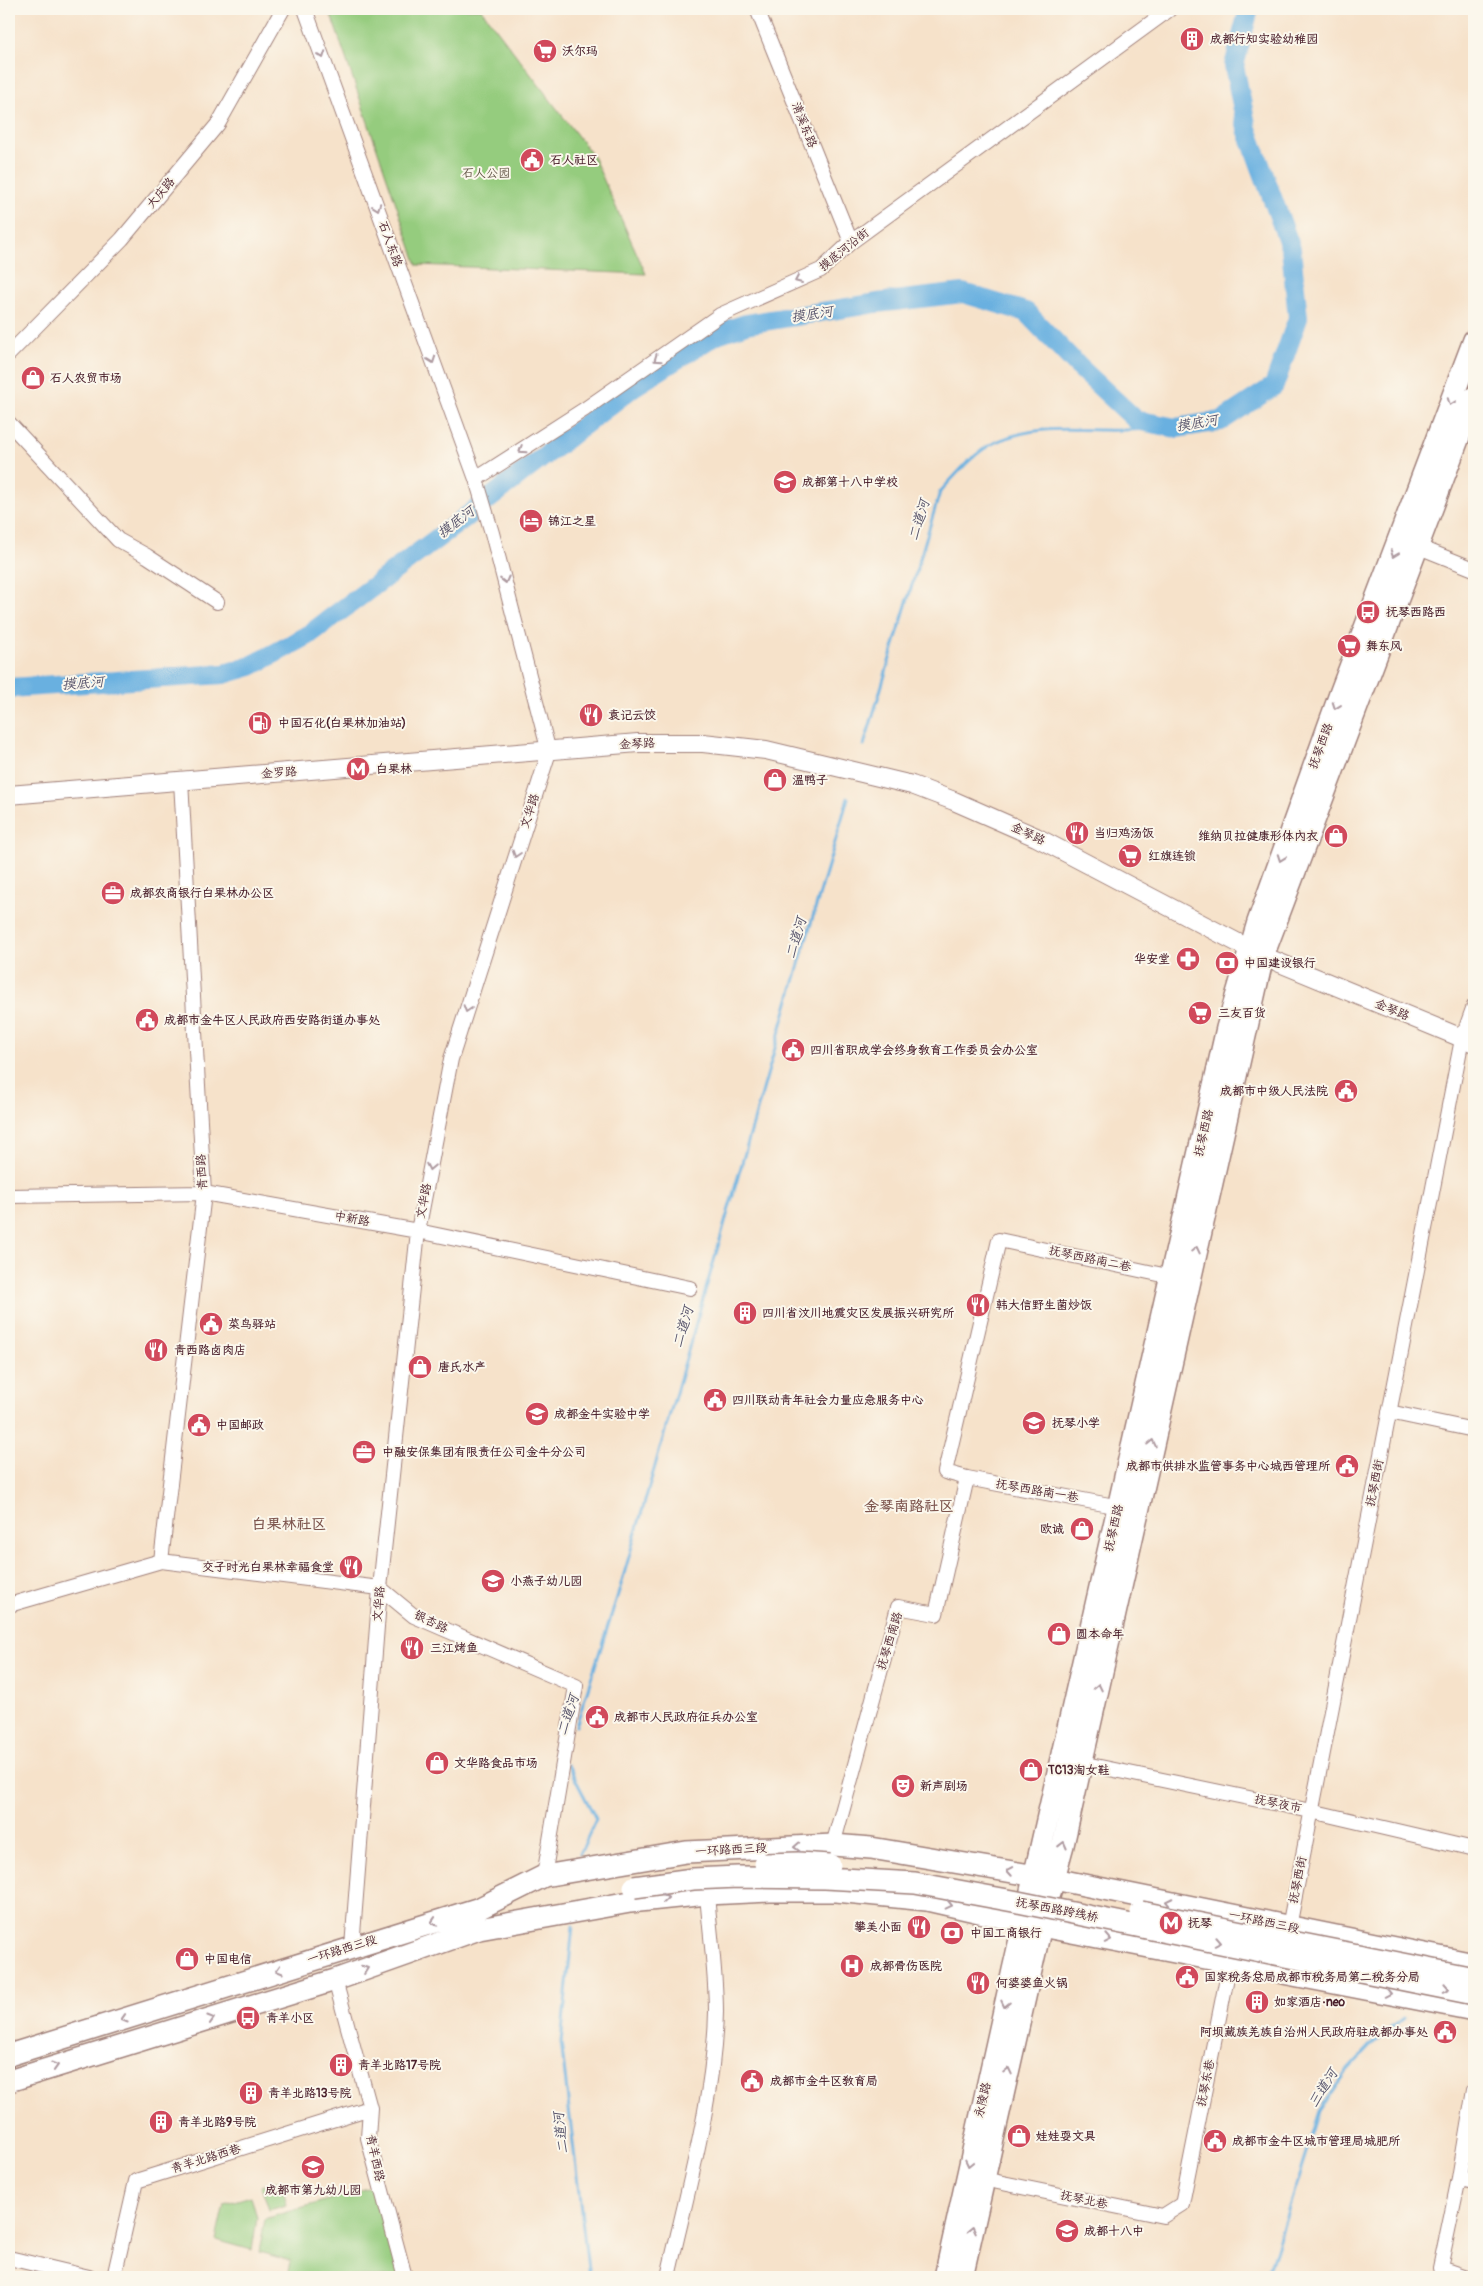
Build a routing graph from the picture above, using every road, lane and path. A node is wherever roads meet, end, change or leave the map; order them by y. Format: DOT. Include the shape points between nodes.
graph roads {
  1 [pos="283,9"];
  2 [pos="305,9"];
  3 [pos="757,9"];
  4 [pos="1170,9"];
  5 [pos="851,242"];
  6 [pos="1474,340"];
  7 [pos="9,354"];
  8 [pos="1474,397"];
  9 [pos="9,423"];
  10 [pos="476,479"];
  11 [pos="1419,547"];
  12 [pos="1474,569"];
  13 [pos="217,602"];
  14 [pos="549,752"];
  15 [pos="181,781"];
  16 [pos="9,795"];
  17 [pos="1256,952"];
  18 [pos="1474,1006"];
  19 [pos="1468,1041"];
  20 [pos="204,1193"];
  21 [pos="9,1196"];
  22 [pos="418,1231"];
  23 [pos="1176,1278"];
  24 [pos="690,1288"];
  25 [pos="1389,1412"];
  26 [pos="1474,1430"];
  27 [pos="946,1472"];
  28 [pos="967,1478"];
  29 [pos="1124,1508"];
  30 [pos="161,1561"];
  31 [pos="380,1588"];
  32 [pos="9,1605"];
  33 [pos="1082,1763"];
  34 [pos="1311,1811"];
  35 [pos="833,1845"];
  36 [pos="1474,1849"];
  37 [pos="544,1876"];
  38 [pos="1044,1877"];
  39 [pos="634,1880"];
  40 [pos="707,1894"];
  41 [pos="480,1908"];
  42 [pos="1032,1924"];
  43 [pos="1289,1927"];
  44 [pos="479,1929"];
  45 [pos="352,1947"];
  46 [pos="1230,1962"];
  47 [pos="1474,1964"];
  48 [pos="1474,1978"];
  49 [pos="335,1980"];
  50 [pos="1474,1994"];
  51 [pos="1474,2010"];
  52 [pos="9,2055"];
  53 [pos="9,2081"];
  54 [pos="1474,2090"];
  55 [pos="370,2108"];
  56 [pos="1459,2178"];
  57 [pos="983,2180"];
  58 [pos="1474,2181"];
  59 [pos="1182,2204"];
  60 [pos="9,2258"];
  61 [pos="89,2277"];
  62 [pos="114,2277"];
  63 [pos="404,2277"];
  64 [pos="668,2277"];
  65 [pos="945,2277"];
  66 [pos="962,2277"];
  67 [pos="1466,2277"];
  1 -- 7 [label="street, 大庆路" via="218,124 122,239"];
  2 -- 10 [label="street, 石人东路, one-way"];
  3 -- 5 [label="street, 清溪东路"];
  4 -- 5 [label="street, 摸底河沿街"];
  5 -- 10 [label="street, 摸底河沿街, one-way" via="821,270 720,315 585,409"];
  6 -- 17 [label="main road, 抚琴西路, one-way" via="1341,691"];
  8 -- 11 [label="main road, 抚琴西路"];
  9 -- 13 [label="street" via="118,540"];
  10 -- 14 [label="street, one-way"];
  11 -- 12 [label="street"];
  11 -- 17 [label="main road, 抚琴西路"];
  14 -- 15 [label="street, 金罗路"];
  14 -- 17 [label="street, 金琴路" via="638,743 703,742 766,750 912,785 1036,837"];
  14 -- 22 [label="street, 文华路, one-way" via="451,1059"];
  15 -- 16 [label="street, 金罗路"];
  15 -- 20 [label="street, 青西路"];
  17 -- 19 [label="street, 金琴路"];
  17 -- 23 [label="main road, 抚琴西路" via="1227,1028"];
  33 -- 17 [label="main road, 抚琴西路, one-way"];
  18 -- 19 [label="street, 抚琴西街"];
  19 -- 25 [label="street, 抚琴西街"];
  20 -- 21 [label="street, 中新路"];
  20 -- 22 [label="street, 中新路"];
  20 -- 30 [label="street, 青西路"];
  22 -- 24 [label="street, 中新路"];
  22 -- 31 [label="street, 文华路"];
  23 -- 27 [label="street, 抚琴西路南二巷" via="999,1240"];
  23 -- 29 [label="main road, 抚琴西路"];
  25 -- 26 [label="street"];
  25 -- 34 [label="street, 抚琴西街"];
  27 -- 28 [label="street, 抚琴西路南一巷"];
  28 -- 29 [label="street, 抚琴西路南一巷"];
  28 -- 35 [label="street, 抚琴西南路" via="936,1614 898,1607"];
  29 -- 38 [label="main road, 抚琴西路"];
  30 -- 31 [label="street"];
  30 -- 32 [label="street"];
  31 -- 37 [label="street, 银杏路" via="414,1616 576,1686"];
  31 -- 45 [label="street, 文华路"];
  33 -- 34 [label="street, 抚琴夜市"];
  38 -- 33 [label="main road, 抚琴西路, one-way"];
  34 -- 36 [label="street, 抚琴夜市"];
  34 -- 43 [label="street, 抚琴西街"];
  35 -- 37 [label="main road, 一环路西三段, one-way" via="686,1852"];
  38 -- 35 [label="main road, 一环路西三段, one-way" via="871,1848"];
  37 -- 41 [label="main road, 一环路西三段"];
  38 -- 42 [label="main road, 抚琴西路"];
  43 -- 38 [label="main road, 一环路西三段, one-way"];
  39 -- 41 [label="main road" via="547,1890"];
  39 -- 44 [label="main road"];
  39 -- 48 [label="main road, 抚琴西路跨线桥, bridge" via="676,1868 798,1862 935,1872"];
  39 -- 50 [label="main road, 抚琴西路跨线桥, one-way, bridge" via="825,1878 915,1884 1022,1902"];
  40 -- 42 [label="main road, 一环路西三段, one-way" via="836,1891 927,1900"];
  44 -- 40 [label="main road, 一环路西三段, one-way" via="630,1902"];
  40 -- 64 [label="street" via="716,2011 708,2096"];
  41 -- 45 [label="main road, 一环路西三段, one-way"];
  42 -- 46 [label="main road, 一环路西三段, one-way"];
  57 -- 42 [label="main road, 永陵路, one-way"];
  42 -- 65 [label="main road, 永陵路, one-way"];
  43 -- 47 [label="main road, 一环路西三段"];
  49 -- 44 [label="main road, 一环路西三段, one-way"];
  45 -- 52 [label="main road, 一环路西三段, one-way"];
  46 -- 51 [label="main road, 一环路西三段, one-way"];
  46 -- 59 [label="street, 抚琴东巷"];
  53 -- 49 [label="main road, 一环路西三段, one-way"];
  49 -- 55 [label="street, 青羊西路"];
  54 -- 56 [label="street"];
  55 -- 62 [label="street, 青羊北路西巷" via="136,2181"];
  55 -- 63 [label="street, 青羊西路" via="368,2138"];
  56 -- 58 [label="street"];
  56 -- 67 [label="street" via="1440,2268"];
  57 -- 59 [label="street, 抚琴北巷" via="1162,2216"];
  66 -- 57 [label="main road, 永陵路, one-way"];
  60 -- 61 [label="street"];
}
